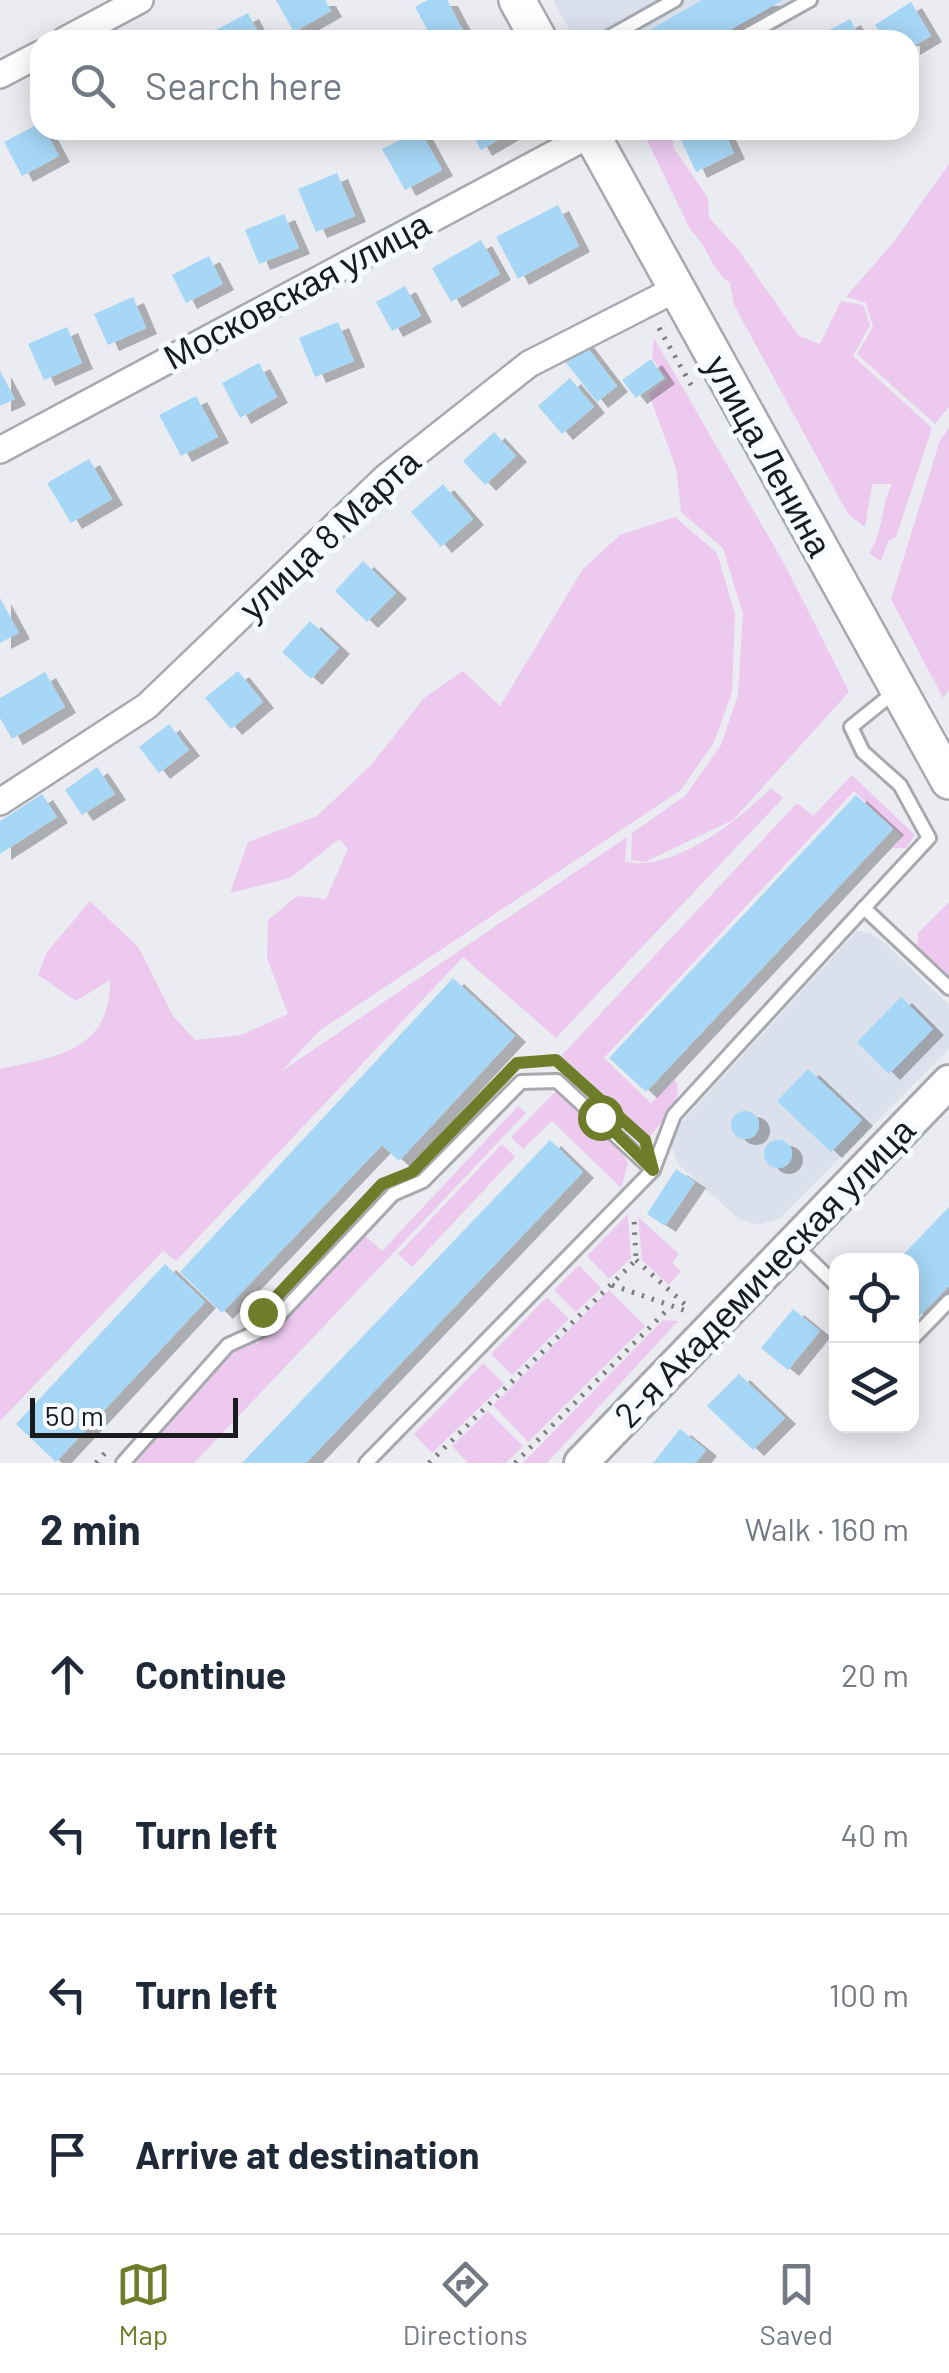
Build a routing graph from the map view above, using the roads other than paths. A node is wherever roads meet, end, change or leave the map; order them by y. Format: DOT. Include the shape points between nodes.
graph roads {
  1 [pos="140,0"];
  2 [pos="516,0"];
  3 [pos="675,0"];
  4 [pos="810,0"];
  5 [pos="654,5"];
  6 [pos="84,30"];
  7 [pos="533,30"];
  8 [pos="618,30"];
  9 [pos="756,30"];
  10 [pos="30,59"];
  11 [pos="0,75"];
  12 [pos="574,140"];
  13 [pos="596,140"];
  14 [pos="674,290"];
  15 [pos="0,450"];
  16 [pos="898,689"];
  17 [pos="949,781"];
  18 [pos="0,802"];
  19 [pos="864,908"];
  20 [pos="949,988"];
  21 [pos="949,1082"];
  22 [pos="653,1170"];
  23 [pos="792,1243"];
  24 [pos="829,1278"];
  25 [pos="949,1300"];
  26 [pos="919,1332"];
  27 [pos="123,1463"];
  28 [pos="366,1463"];
  29 [pos="582,1463"];
  1 -- 6 [label="street"];
  2 -- 7 [label="main road"];
  3 -- 5 [label="lane"];
  4 -- 9 [label="lane"];
  5 -- 8 [label="lane"];
  10 -- 11 [label="street"];
  12 -- 15 [label="street, Московская улица"];
  13 -- 14 [label="main road, улица Ленина"];
  14 -- 16 [label="main road, улица Ленина"];
  14 -- 18 [label="street, улица 8 Марта" via="529,364 386,477 148,706"];
  16 -- 17 [label="main road, улица Ленина"];
  16 -- 19 [label="lane" via="852,727 864,752 900,785 929,838"];
  19 -- 20 [label="lane"];
  19 -- 22 [label="lane" via="674,1115"];
  21 -- 23 [label="street, 2-я Академическая улица"];
  22 -- 27 [label="lane" via="557,1081 521,1082 423,1181 392,1194 268,1328 228,1344"];
  22 -- 28 [label="lane"];
  23 -- 24 [label="lane"];
  23 -- 29 [label="street, 2-я Академическая улица"];
  25 -- 26 [label="lane"];
}
